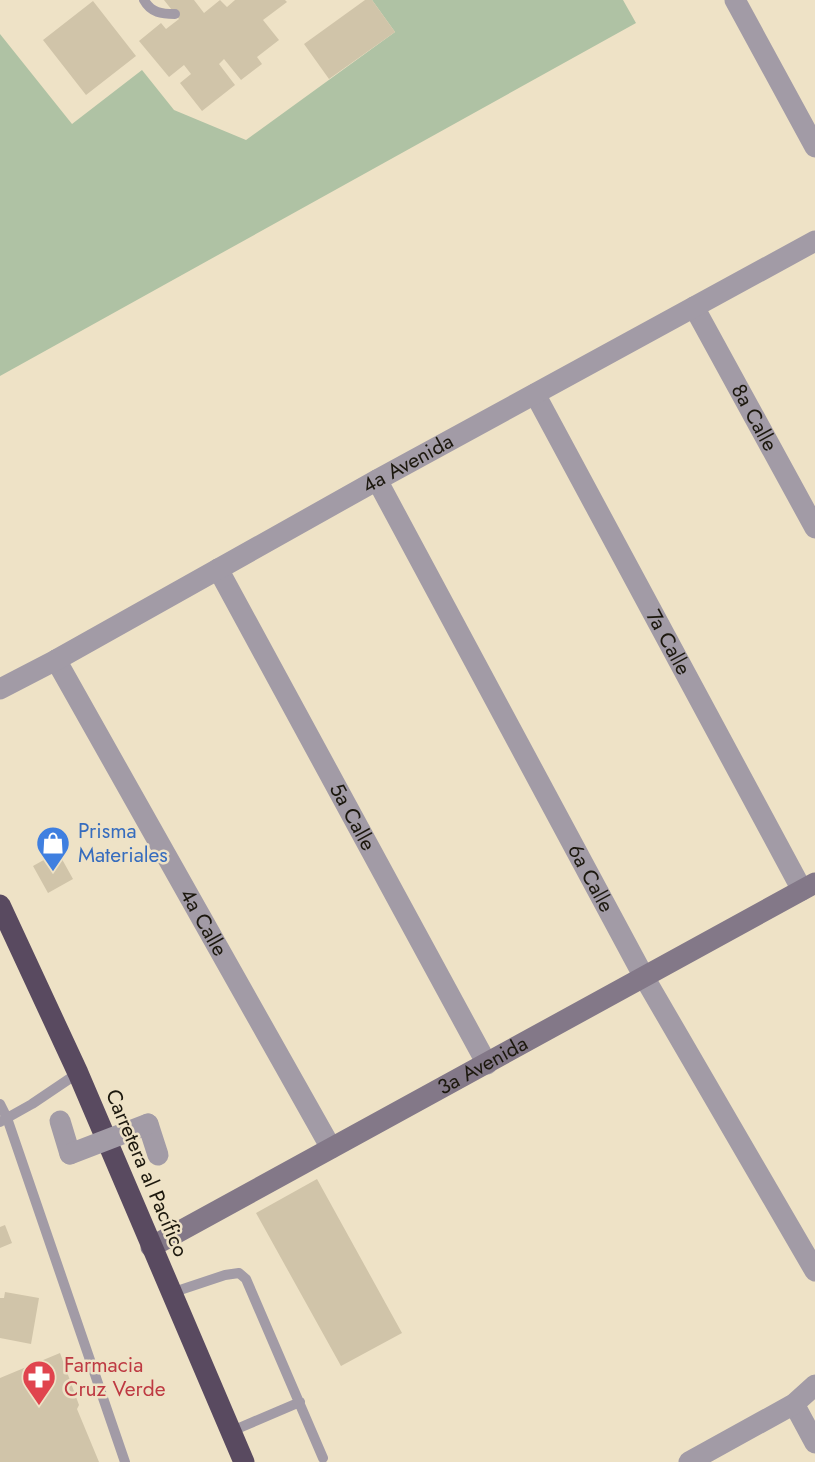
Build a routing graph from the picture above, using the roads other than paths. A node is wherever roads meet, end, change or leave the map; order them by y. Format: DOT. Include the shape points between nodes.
graph roads {
  1 [pos="144,0"];
  2 [pos="735,0"];
  3 [pos="175,14"];
  4 [pos="815,147"];
  5 [pos="815,241"];
  6 [pos="694,307"];
  7 [pos="535,394"];
  8 [pos="377,480"];
  9 [pos="815,528"];
  10 [pos="218,569"];
  11 [pos="56,660"];
  12 [pos="0,689"];
  13 [pos="808,887"];
  14 [pos="2,912"];
  15 [pos="643,977"];
  16 [pos="487,1064"];
  17 [pos="78,1073"];
  18 [pos="0,1104"];
  19 [pos="3,1120"];
  20 [pos="61,1121"];
  21 [pos="331,1147"];
  22 [pos="158,1155"];
  23 [pos="151,1247"];
  24 [pos="815,1271"];
  25 [pos="172,1293"];
  26 [pos="815,1385"];
  27 [pos="300,1402"];
  28 [pos="794,1404"];
  29 [pos="232,1432"];
  30 [pos="815,1443"];
  31 [pos="323,1458"];
  32 [pos="125,1462"];
  33 [pos="244,1462"];
  34 [pos="689,1462"];
  1 -- 3 [label="lane" via="160,14"];
  2 -- 4 [label="street"];
  5 -- 6 [label="street, 4a Avenida"];
  6 -- 7 [label="street, 4a Avenida"];
  6 -- 9 [label="street, 8a Calle"];
  7 -- 8 [label="street, 4a Avenida"];
  7 -- 13 [label="street, 7a Calle"];
  8 -- 10 [label="street, 4a Avenida"];
  8 -- 15 [label="street, 6a Calle"];
  10 -- 11 [label="street, 4a Avenida"];
  10 -- 16 [label="street, 5a Calle"];
  11 -- 12 [label="street, 4a Avenida"];
  11 -- 21 [label="street, 4a Calle"];
  13 -- 15 [label="street, 3a Avenida"];
  14 -- 17 [label="highway, Carretera al Pacífico"];
  15 -- 16 [label="street, 3a Avenida"];
  15 -- 24 [label="street, 6a Calle"];
  16 -- 21 [label="street, 3a Avenida"];
  17 -- 19 [label="lane"];
  17 -- 23 [label="highway, Carretera al Pacífico"];
  18 -- 19 [label="lane"];
  19 -- 32 [label="lane"];
  20 -- 22 [label="street, bridge" via="70,1154 148,1124"];
  21 -- 23 [label="street, 3a Avenida"];
  23 -- 25 [label="highway, Carretera al Pacífico"];
  25 -- 27 [label="lane" via="239,1273 246,1279"];
  25 -- 29 [label="highway, Carretera al Pacífico"];
  26 -- 28 [label="street"];
  27 -- 29 [label="lane"];
  27 -- 31 [label="lane"];
  28 -- 30 [label="street"];
  28 -- 34 [label="street"];
  29 -- 33 [label="highway, Carretera al Pacífico"];
}
